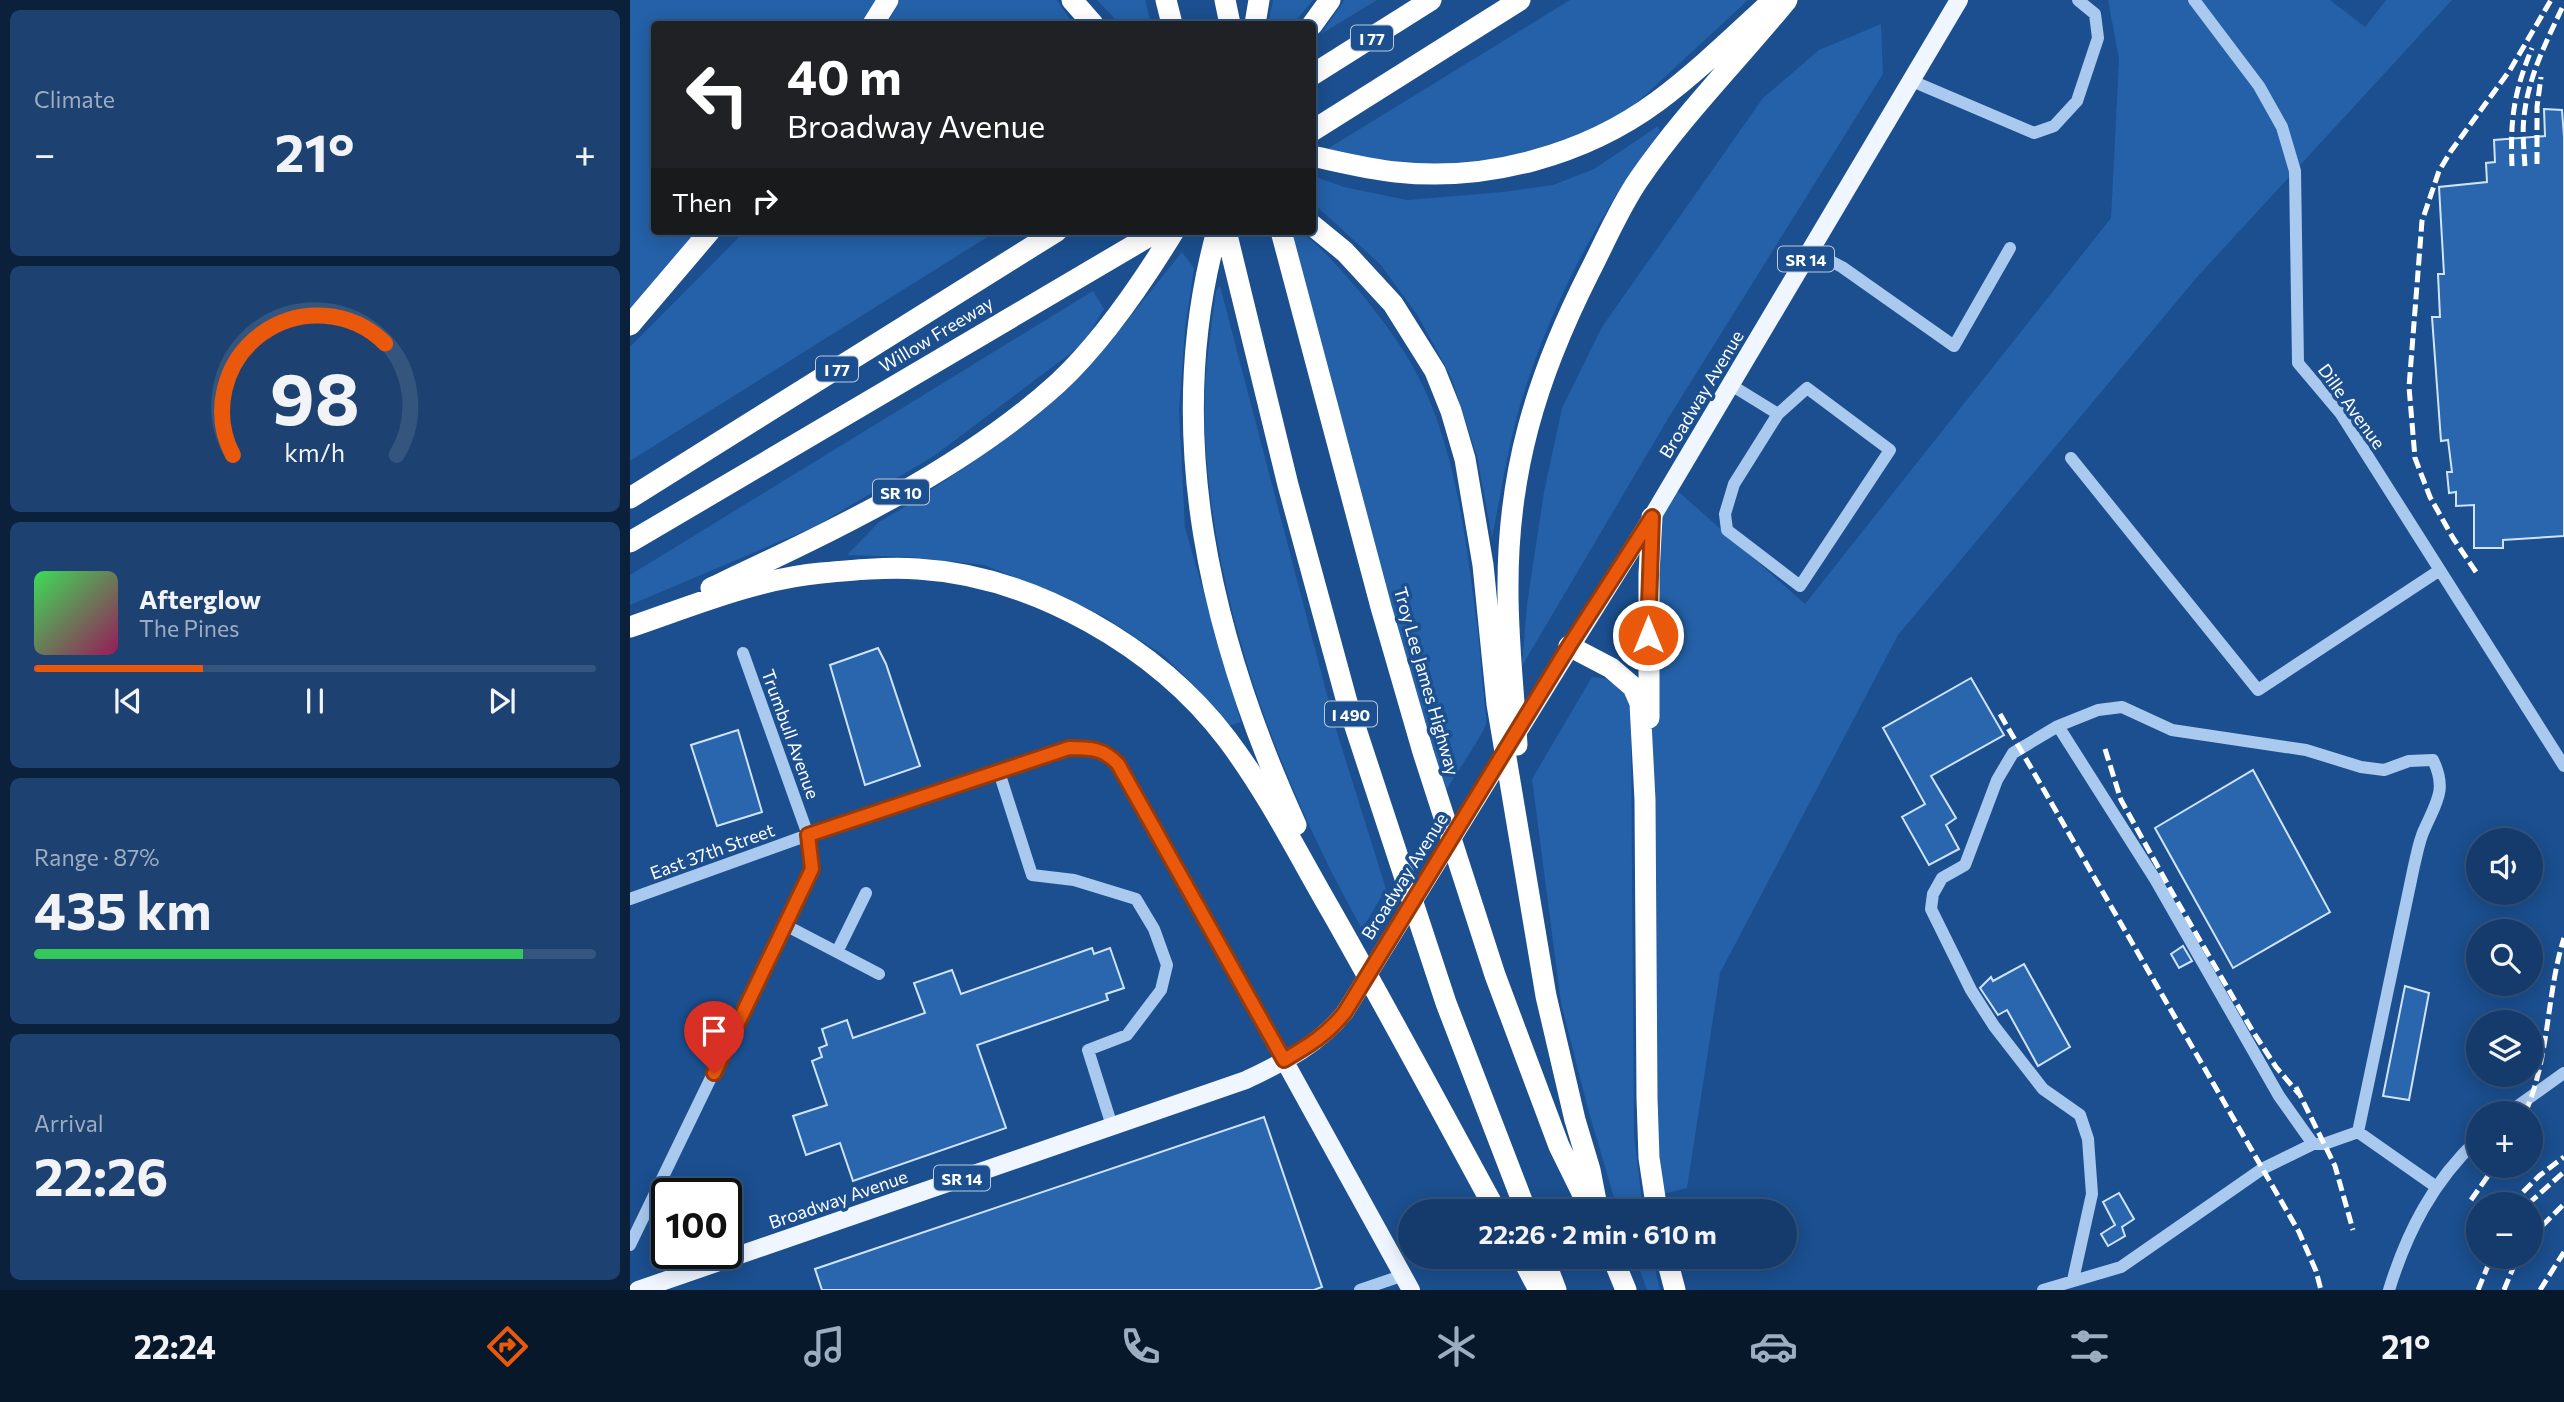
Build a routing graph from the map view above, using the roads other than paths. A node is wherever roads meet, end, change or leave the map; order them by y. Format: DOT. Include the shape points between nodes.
graph roads {
  1 [pos="888,0"];
  2 [pos="1072,0"];
  3 [pos="1166,0"];
  4 [pos="1224,0"];
  5 [pos="1259,0"];
  6 [pos="1330,0"];
  7 [pos="1431,0"];
  8 [pos="1520,0"];
  9 [pos="1773,0"];
  10 [pos="1787,0"];
  11 [pos="1959,0"];
  12 [pos="2078,0"];
  13 [pos="2194,0"];
  14 [pos="875,21"];
  15 [pos="1090,21"];
  16 [pos="1171,21"];
  17 [pos="1229,21"];
  18 [pos="1256,21"];
  19 [pos="1314,21"];
  20 [pos="1316,72"];
  21 [pos="1912,81"];
  22 [pos="1316,128"];
  23 [pos="1320,158"];
  24 [pos="1316,228"];
  25 [pos="707,235"];
  26 [pos="722,235"];
  27 [pos="1050,235"];
  28 [pos="1151,235"];
  29 [pos="1171,235"];
  30 [pos="1216,235"];
  31 [pos="1227,235"];
  32 [pos="1282,235"];
  33 [pos="2010,248"];
  34 [pos="1811,251"];
  35 [pos="670,280"];
  36 [pos="630,325"];
  37 [pos="1731,385"];
  38 [pos="1778,414"];
  39 [pos="2071,458"];
  40 [pos="630,498"];
  41 [pos="1652,517"];
  42 [pos="630,542"];
  43 [pos="2440,570"];
  44 [pos="630,626"];
  45 [pos="1569,646"];
  46 [pos="743,653"];
  47 [pos="2058,726"];
  48 [pos="2564,766"];
  49 [pos="999,772"];
  50 [pos="1645,800"];
  51 [pos="808,835"];
  52 [pos="1525,876"];
  53 [pos="866,893"];
  54 [pos="630,899"];
  55 [pos="785,925"];
  56 [pos="1346,936"];
  57 [pos="837,952"];
  58 [pos="879,974"];
  59 [pos="1284,1060"];
  60 [pos="2564,1073"];
  61 [pos="2525,1101"];
  62 [pos="1112,1126"];
  63 [pos="2358,1132"];
  64 [pos="2313,1144"];
  65 [pos="2466,1152"];
  66 [pos="2435,1186"];
  67 [pos="1489,1199"];
  68 [pos="1522,1199"];
  69 [pos="1585,1199"];
  70 [pos="1596,1199"];
  71 [pos="1655,1199"];
  72 [pos="630,1245"];
  73 [pos="1528,1269"];
  74 [pos="1548,1269"];
  75 [pos="1617,1269"];
  76 [pos="1670,1269"];
  77 [pos="2073,1280"];
  78 [pos="1408,1282"];
  79 [pos="638,1290"];
  80 [pos="1360,1290"];
  81 [pos="1539,1290"];
  82 [pos="1556,1290"];
  83 [pos="1626,1290"];
  84 [pos="1675,1290"];
  85 [pos="2043,1290"];
  86 [pos="2389,1290"];
  1 -- 14 [label="highway"];
  2 -- 15 [label="highway"];
  3 -- 16 [label="highway"];
  4 -- 17 [label="highway"];
  5 -- 18 [label="highway"];
  6 -- 19 [label="highway"];
  7 -- 20 [label="highway, I 77"];
  8 -- 22 [label="highway, I 77"];
  9 -- 23 [label="highway" via="1656,103 1575,148 1466,173 1396,172"];
  10 -- 52 [label="highway" via="1637,181 1563,325 1541,381 1514,495 1508,592"];
  11 -- 21 [label="main road, Broadway Avenue / SR 14"];
  12 -- 21 [label="street" via="2095,14 2098,38 2077,100 2054,126 2034,133"];
  13 -- 43 [label="street, Dille Avenue" via="2259,86 2282,127 2295,171 2298,363 2341,414"];
  21 -- 34 [label="main road, Broadway Avenue / SR 14"];
  24 -- 52 [label="highway" via="1345,251 1393,304 1435,371 1451,411 1465,459 1483,565 1497,704"];
  25 -- 35 [label="highway"];
  26 -- 35 [label="highway"];
  27 -- 40 [label="highway, Willow Freeway / I 77"];
  28 -- 42 [label="highway, Willow Freeway / I 77"];
  29 -- 44 [label="highway, SR 10" via="1129,298 1059,382 1009,422 830,532"];
  30 -- 56 [label="highway" via="1196,342 1192,408 1202,535 1250,713"];
  31 -- 68 [label="highway, I 490" via="1347,702 1446,1003"];
  32 -- 69 [label="highway, Troy Lee James Highway" via="1423,752 1496,975 1559,1146"];
  33 -- 34 [label="street" via="1954,345 1842,267"];
  34 -- 37 [label="main road, Broadway Avenue / SR 14"];
  35 -- 36 [label="highway"];
  37 -- 38 [label="street"];
  37 -- 41 [label="main road, Broadway Avenue / SR 14"];
  38 -- 38 [label="street" via="1807,388 1891,450 1800,586 1727,530 1725,514 1734,484"];
  39 -- 43 [label="street" via="2258,690"];
  41 -- 45 [label="main road, Broadway Avenue / SR 14"];
  41 -- 50 [label="highway"];
  43 -- 48 [label="street, Dille Avenue"];
  44 -- 56 [label="highway" via="772,582 877,569 959,575 1043,600 1118,640 1198,704 1260,788"];
  45 -- 50 [label="highway" via="1611,668 1633,687 1640,703"];
  45 -- 59 [label="main road, Broadway Avenue / SR 14, bridge" via="1345,1012 1316,1042"];
  46 -- 51 [label="street, Trumbull Avenue"];
  47 -- 63 [label="street" via="2098,709 2122,707 2172,730 2306,750 2361,767 2384,770 2409,761 2432,760 2441,777 2438,804 2423,830 2414,866"];
  47 -- 64 [label="street" via="2155,879 2279,1096"];
  47 -- 77 [label="street" via="2013,753 1997,780 1965,865 1942,878 1931,908 1994,1026 2043,1089 2080,1115 2088,1139 2092,1194"];
  49 -- 51 [label="street, East 37th Street"];
  49 -- 59 [label="street, East 37th Street" via="1069,748 1108,753 1130,783"];
  49 -- 62 [label="street" via="1032,876 1074,880 1136,899 1154,929 1167,965 1161,990 1128,1035 1088,1049"];
  50 -- 71 [label="highway" via="1647,1098"];
  51 -- 54 [label="street, East 37th Street"];
  51 -- 55 [label="street, Trumbull Avenue" via="812,869"];
  52 -- 70 [label="highway" via="1546,996"];
  53 -- 57 [label="street"];
  55 -- 57 [label="street"];
  55 -- 72 [label="street, Trumbull Avenue"];
  56 -- 67 [label="highway"];
  57 -- 58 [label="street"];
  59 -- 62 [label="main road, Broadway Avenue / SR 14" via="1246,1080"];
  59 -- 78 [label="main road"];
  60 -- 61 [label="street"];
  62 -- 79 [label="main road, Broadway Avenue / SR 14"];
  63 -- 64 [label="street"];
  63 -- 66 [label="street"];
  64 -- 77 [label="street" via="2262,1170 2121,1268"];
  65 -- 66 [label="street"];
  66 -- 86 [label="street" via="2414,1224"];
  73 -- 81 [label="highway"];
  74 -- 82 [label="highway"];
  75 -- 83 [label="highway"];
  76 -- 84 [label="highway"];
  77 -- 85 [label="street"];
  78 -- 80 [label="street"];
}
